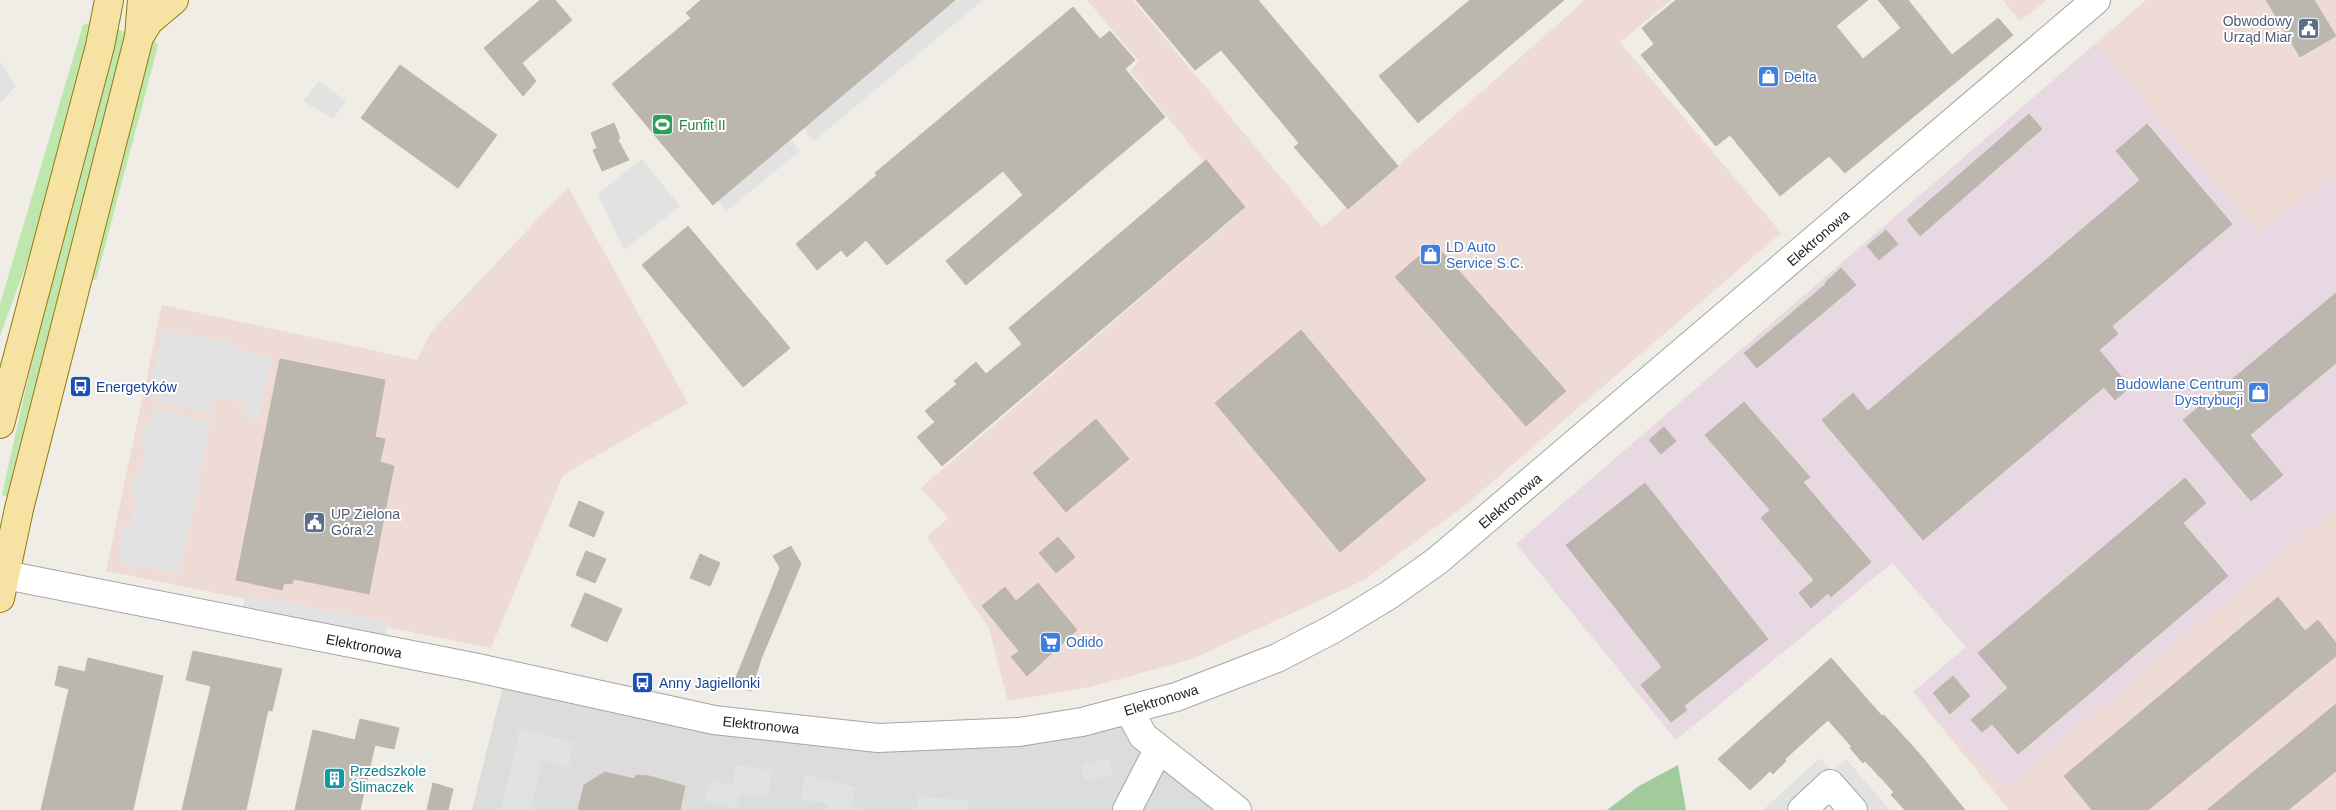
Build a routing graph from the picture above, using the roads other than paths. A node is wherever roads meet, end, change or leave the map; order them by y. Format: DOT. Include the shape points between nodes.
graph roads {
  1 [pos="142,0"];
  2 [pos="174,0"];
  3 [pos="2096,0"];
  4 [pos="108,1"];
  5 [pos="139,37"];
  6 [pos="0,424"];
  7 [pos="2,582"];
  8 [pos="1129,710"];
  9 [pos="1158,750"];
  10 [pos="1127,810"];
  11 [pos="1237,810"];
  12 [pos="1802,810"];
  13 [pos="1853,810"];
  1 -- 5 [label="main road"];
  2 -- 5 [label="main road" via="149,21"];
  3 -- 8 [label="street, Elektronowa" via="1437,561 1390,595 1277,658 1194,690"];
  4 -- 6 [label="main road" via="100,46"];
  5 -- 7 [label="main road"];
  7 -- 8 [label="street, Elektronowa" via="473,667 714,720 878,738 1019,732 1082,722"];
  8 -- 9 [label="street" via="1143,736"];
  9 -- 10 [label="street"];
  9 -- 11 [label="street"];
  12 -- 13 [label="street" via="1830,784"];
}
